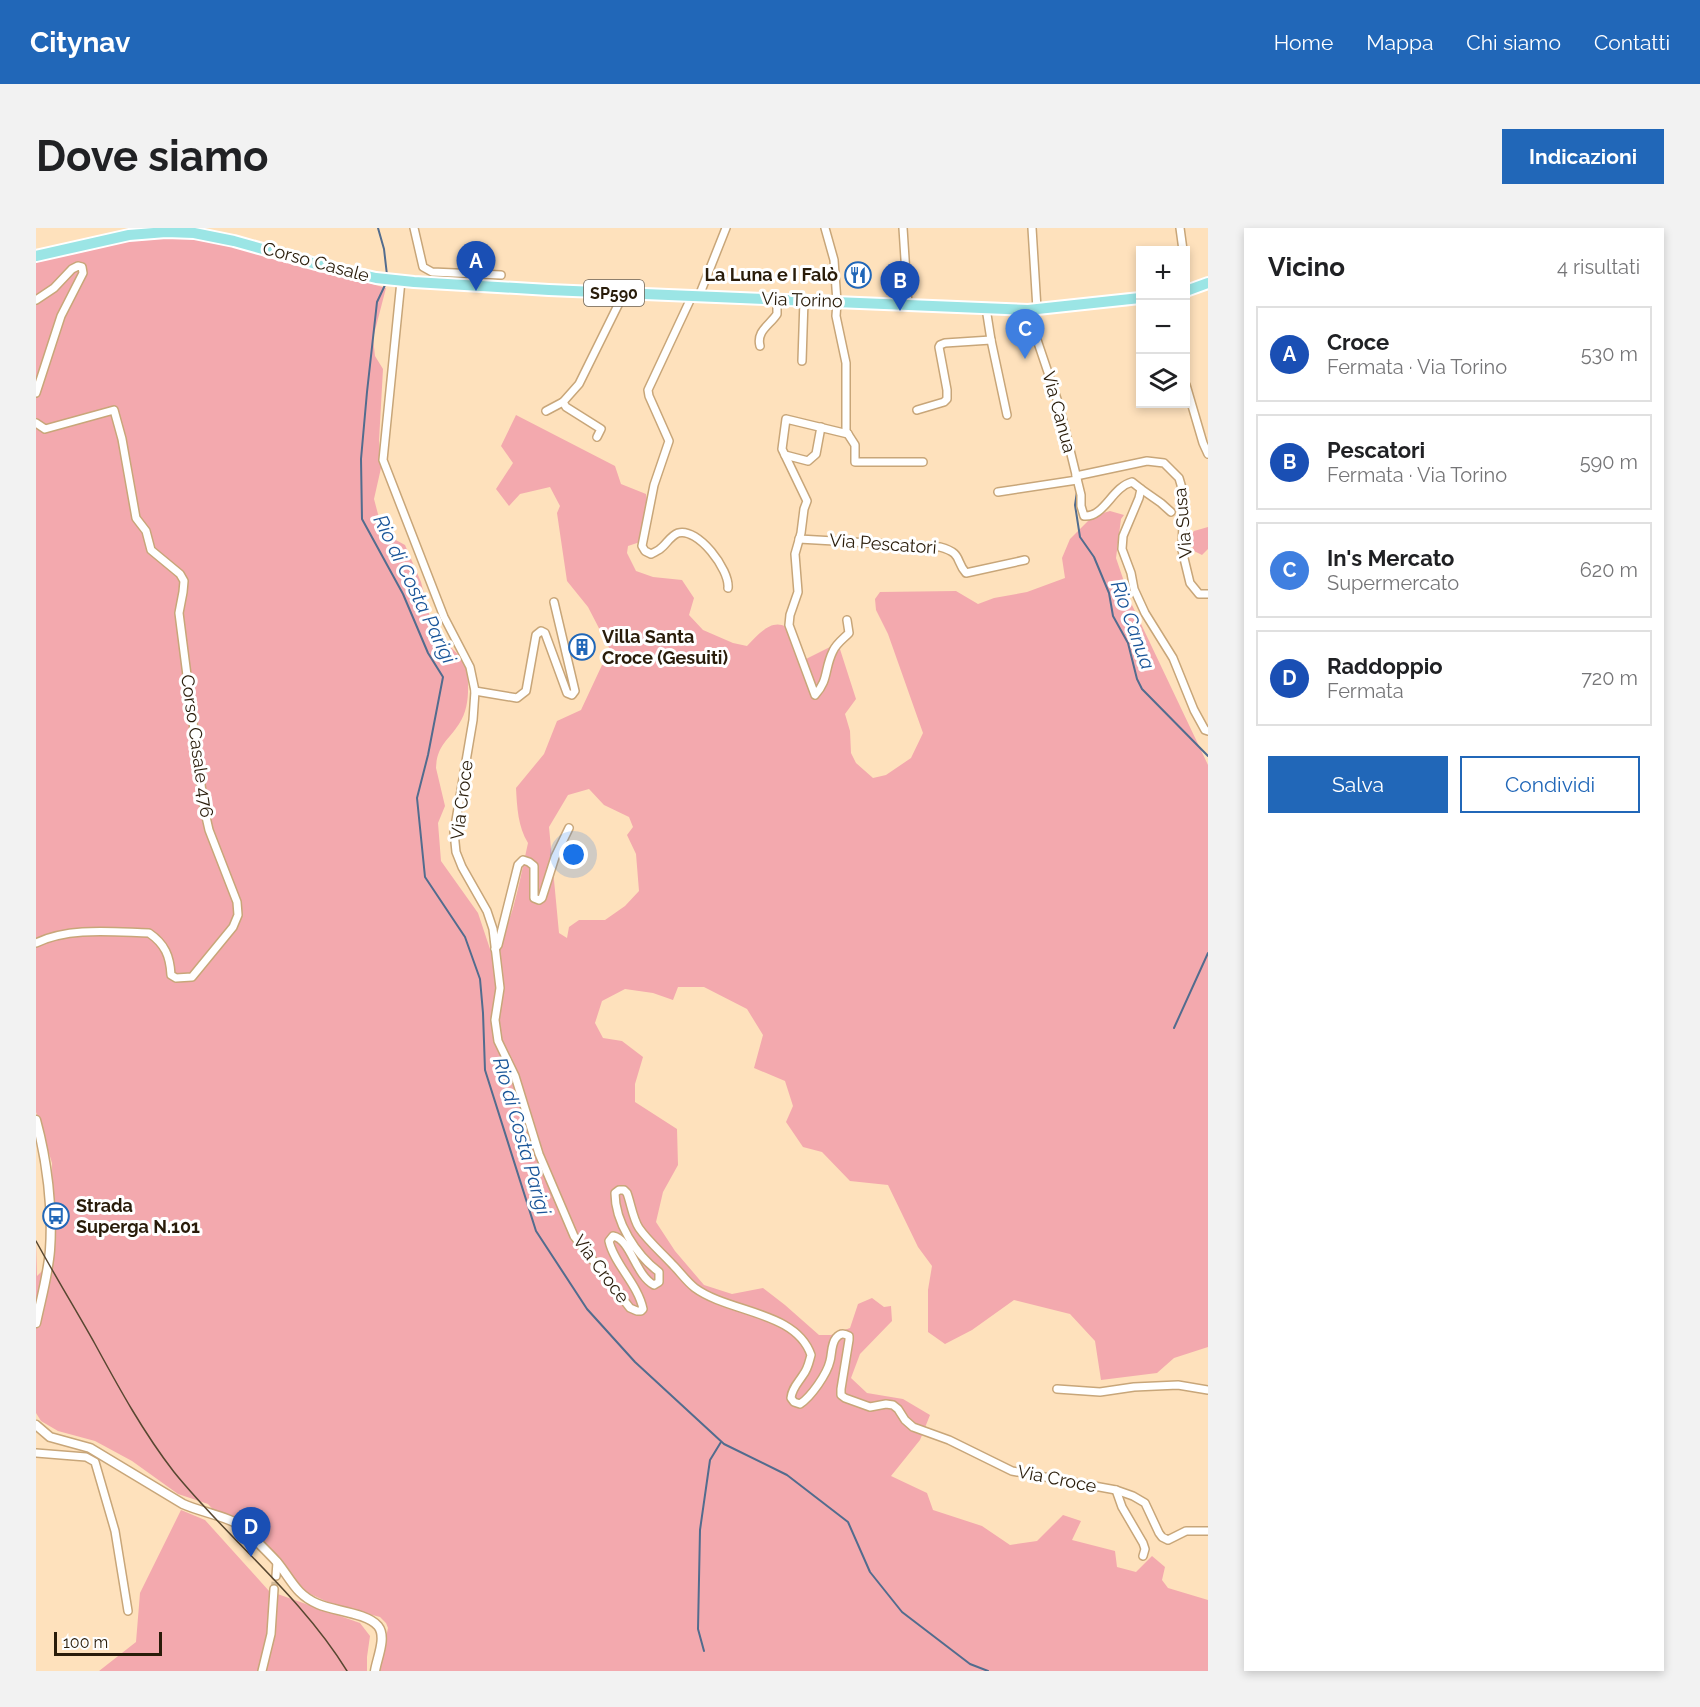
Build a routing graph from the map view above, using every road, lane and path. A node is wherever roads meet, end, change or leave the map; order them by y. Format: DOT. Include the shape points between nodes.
graph roads {
  1 [pos="414,228"];
  2 [pos="726,228"];
  3 [pos="825,228"];
  4 [pos="903,228"];
  5 [pos="1032,228"];
  6 [pos="1180,228"];
  7 [pos="1182,246"];
  8 [pos="36,256"];
  9 [pos="501,275"];
  10 [pos="392,280"];
  11 [pos="474,280"];
  12 [pos="1208,283"];
  13 [pos="1190,289"];
  14 [pos="624,293"];
  15 [pos="695,296"];
  16 [pos="1136,298"];
  17 [pos="777,299"];
  18 [pos="36,300"];
  19 [pos="804,300"];
  20 [pos="837,302"];
  21 [pos="908,305"];
  22 [pos="986,308"];
  23 [pos="1033,309"];
  24 [pos="991,340"];
  25 [pos="760,345"];
  26 [pos="802,361"];
  27 [pos="36,393"];
  28 [pos="1190,401"];
  29 [pos="563,402"];
  30 [pos="917,410"];
  31 [pos="546,411"];
  32 [pos="1007,415"];
  33 [pos="36,423"];
  34 [pos="821,428"];
  35 [pos="848,434"];
  36 [pos="597,437"];
  37 [pos="1208,454"];
  38 [pos="785,455"];
  39 [pos="923,462"];
  40 [pos="1077,478"];
  41 [pos="1141,489"];
  42 [pos="998,492"];
  43 [pos="1171,512"];
  44 [pos="799,539"];
  45 [pos="1025,560"];
  46 [pos="728,588"];
  47 [pos="1208,594"];
  48 [pos="554,602"];
  49 [pos="847,620"];
  50 [pos="475,691"];
  51 [pos="1208,731"];
  52 [pos="569,828"];
  53 [pos="36,944"];
  54 [pos="495,950"];
  55 [pos="36,1120"];
  56 [pos="36,1323"];
  57 [pos="1057,1389"];
  58 [pos="1208,1390"];
  59 [pos="36,1425"];
  60 [pos="36,1453"];
  61 [pos="1116,1490"];
  62 [pos="1208,1531"];
  63 [pos="1143,1556"];
  64 [pos="277,1562"];
  65 [pos="276,1576"];
  66 [pos="274,1589"];
  67 [pos="128,1611"];
  68 [pos="262,1671"];
  69 [pos="375,1671"];
  1 -- 11 [label="street" via="425,270"];
  2 -- 15 [label="street"];
  3 -- 20 [label="street" via="834,260"];
  4 -- 21 [label="street"];
  5 -- 23 [label="street, Via Canua"];
  6 -- 7 [label="street"];
  8 -- 10 [label="main road, Corso Casale / SP590" via="129,235 194,233"];
  9 -- 11 [label="street"];
  10 -- 11 [label="main road, Via Torino / SP590"];
  10 -- 50 [label="street, Via Croce" via="383,460 444,617 470,667"];
  11 -- 14 [label="main road, Via Torino / SP590"];
  12 -- 13 [label="main road"];
  14 -- 15 [label="main road, Via Torino / SP590"];
  14 -- 29 [label="street" via="579,384"];
  15 -- 17 [label="main road, Via Torino / SP590"];
  15 -- 46 [label="street" via="648,390 669,441 654,485 642,546 651,554 674,535 690,534 720,561"];
  16 -- 23 [label="main road, Via Torino / SP590"];
  17 -- 19 [label="main road, Via Torino / SP590"];
  17 -- 25 [label="street" via="777,314 762,330"];
  18 -- 27 [label="street" via="72,269 82,267"];
  19 -- 20 [label="main road, Via Torino / SP590"];
  19 -- 26 [label="street"];
  20 -- 21 [label="main road, Via Torino / SP590"];
  20 -- 35 [label="street" via="836,316 846,363"];
  21 -- 22 [label="main road, Via Torino / SP590"];
  22 -- 23 [label="main road, Via Torino / SP590"];
  22 -- 24 [label="street"];
  23 -- 40 [label="street, Via Canua" via="1031,322 1059,405"];
  24 -- 30 [label="street" via="945,342 939,347 947,399"];
  24 -- 32 [label="street"];
  28 -- 37 [label="street"];
  29 -- 31 [label="street"];
  29 -- 36 [label="street" via="601,429"];
  33 -- 53 [label="street, Corso Casale 476" via="45,429 114,410 136,519 146,531 151,550 184,581 179,613 201,794 238,915 233,927 192,977 171,975 169,956 149,933 64,934"];
  34 -- 35 [label="street"];
  34 -- 38 [label="street" via="816,454 807,461"];
  34 -- 38 [label="street" via="786,419 782,449"];
  35 -- 39 [label="street" via="855,445 855,462"];
  38 -- 44 [label="street" via="807,501"];
  40 -- 41 [label="street, Via Canua" via="1082,511 1088,517 1097,513 1125,484 1131,482"];
  40 -- 42 [label="street"];
  40 -- 47 [label="street, Via Susa" via="1147,461 1164,463 1179,478 1184,495 1182,550 1190,583 1199,594"];
  41 -- 43 [label="street"];
  41 -- 51 [label="street" via="1122,549 1145,614 1168,649 1194,710"];
  44 -- 45 [label="street, Via Pescatori" via="940,547 959,558 966,573"];
  44 -- 49 [label="street" via="795,554 798,592 789,625 815,695 824,686 834,649 849,633"];
  48 -- 50 [label="street" via="575,690 572,695 567,693 541,631 536,635 526,691 517,698"];
  50 -- 54 [label="street, Via Croce" via="454,832 462,867 487,911"];
  52 -- 54 [label="street" via="539,900 534,898 534,866 524,860 518,865"];
  54 -- 61 [label="street, Via Croce" via="500,988 495,1020 498,1041 515,1076 539,1154 574,1236 630,1308 643,1309 610,1249 613,1236 623,1242 651,1284 660,1278 623,1227 615,1198 619,1190 627,1193 638,1227 695,1288 782,1324 808,1345 811,1355 791,1394 794,1402 803,1402 817,1385 830,1362 836,1337 845,1334 849,1336 841,1389 845,1398 870,1407 893,1405 913,1427 1012,1471"];
  55 -- 56 [label="street" via="43,1147 51,1228"];
  57 -- 58 [label="street" via="1100,1392 1178,1385"];
  59 -- 64 [label="street" via="50,1437 90,1448 183,1504 236,1522"];
  60 -- 67 [label="street" via="86,1457 95,1462 115,1531"];
  61 -- 62 [label="street, Via Croce" via="1145,1503 1164,1539 1186,1531"];
  61 -- 63 [label="street" via="1145,1549"];
  64 -- 65 [label="street"];
  64 -- 69 [label="street" via="308,1599 369,1620 378,1627 381,1637"];
  66 -- 68 [label="street" via="271,1634"];
}
